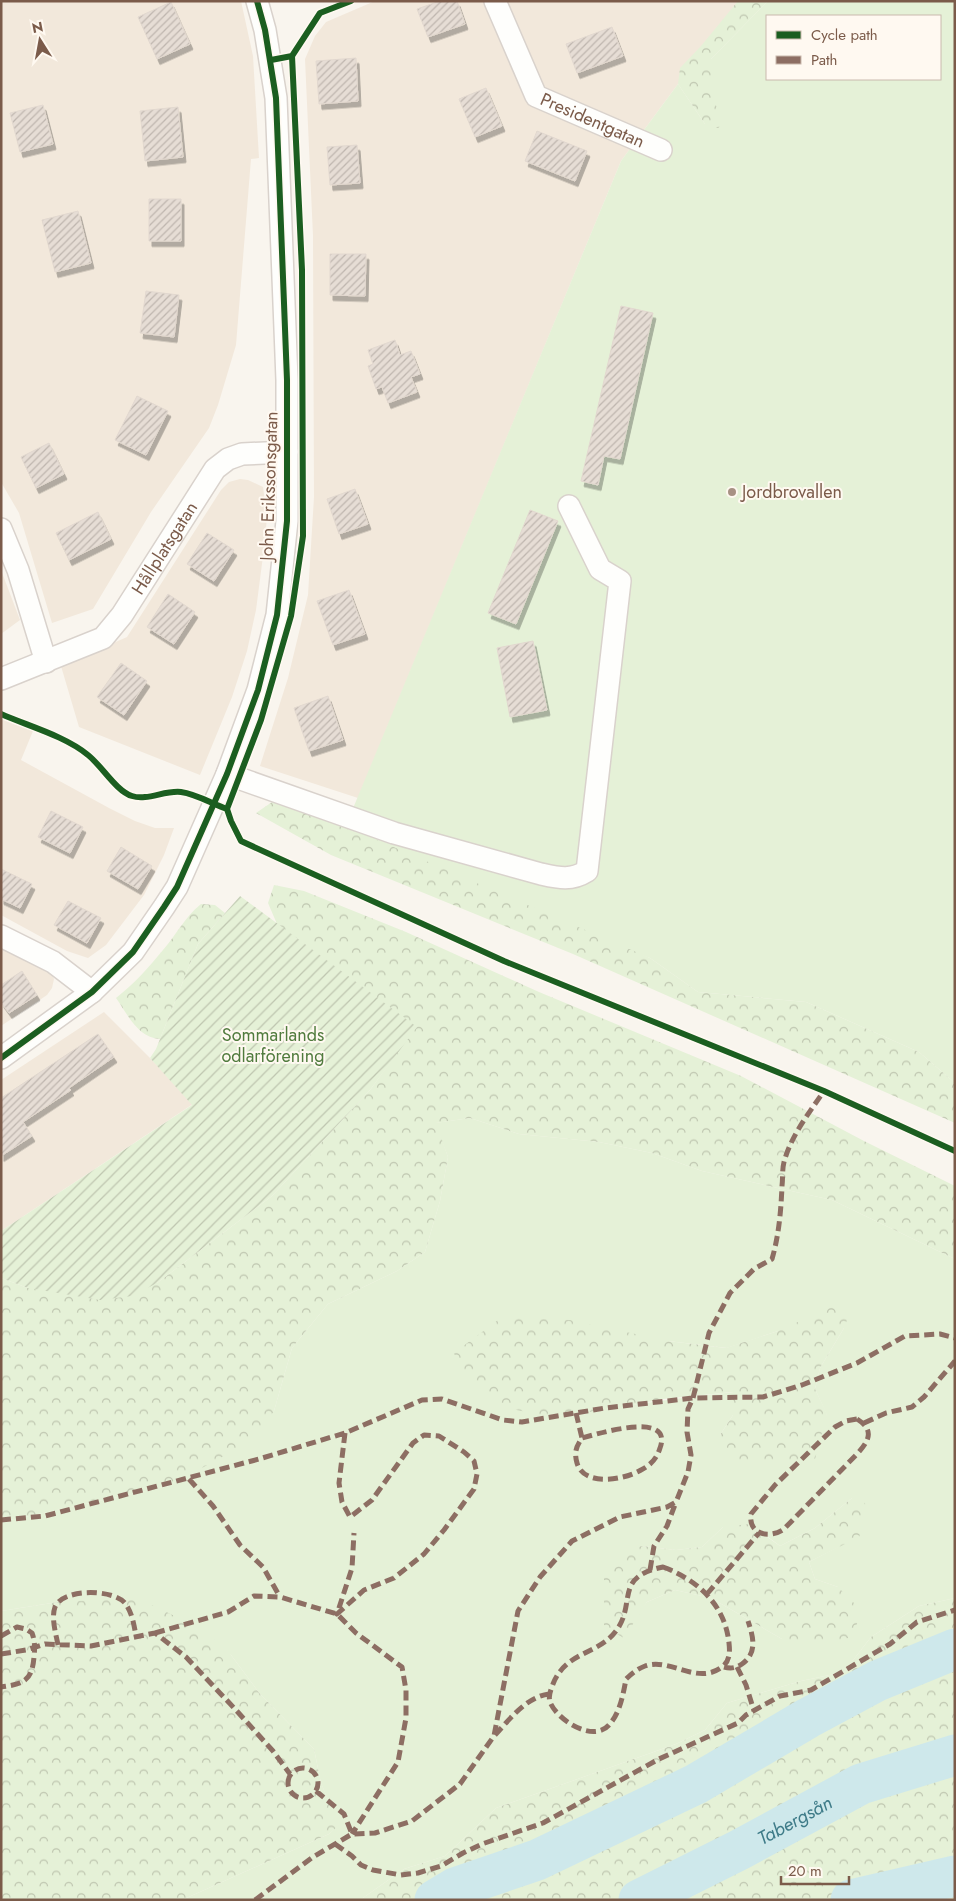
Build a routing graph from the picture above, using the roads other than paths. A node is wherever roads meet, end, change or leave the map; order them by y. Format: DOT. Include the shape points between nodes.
graph roads {
  1 [pos="495,1"];
  2 [pos="264,3"];
  3 [pos="661,150"];
  4 [pos="287,452"];
  5 [pos="569,506"];
  6 [pos="1,529"];
  7 [pos="46,662"];
  8 [pos="1,679"];
  9 [pos="227,774"];
  10 [pos="1,936"];
  11 [pos="92,992"];
  12 [pos="1,1058"];
  1 -- 3 [label="street, Presidentgatan" via="536,96"];
  2 -- 4 [label="street, John Erikssonsgatan" via="276,98"];
  4 -- 7 [label="street, Hållplatsgatan" via="242,454 215,469 115,626 103,638"];
  4 -- 9 [label="street, John Erikssonsgatan" via="287,521 277,615 258,690"];
  5 -- 9 [label="street" via="600,569 620,581 587,871 564,880 541,874 394,833"];
  6 -- 7 [label="street" via="18,570"];
  7 -- 8 [label="street, Hållplatsgatan"];
  9 -- 11 [label="street, John Erikssonsgatan" via="177,887 133,952"];
  10 -- 11 [label="street" via="53,962"];
  11 -- 12 [label="street, John Erikssonsgatan"];
}
